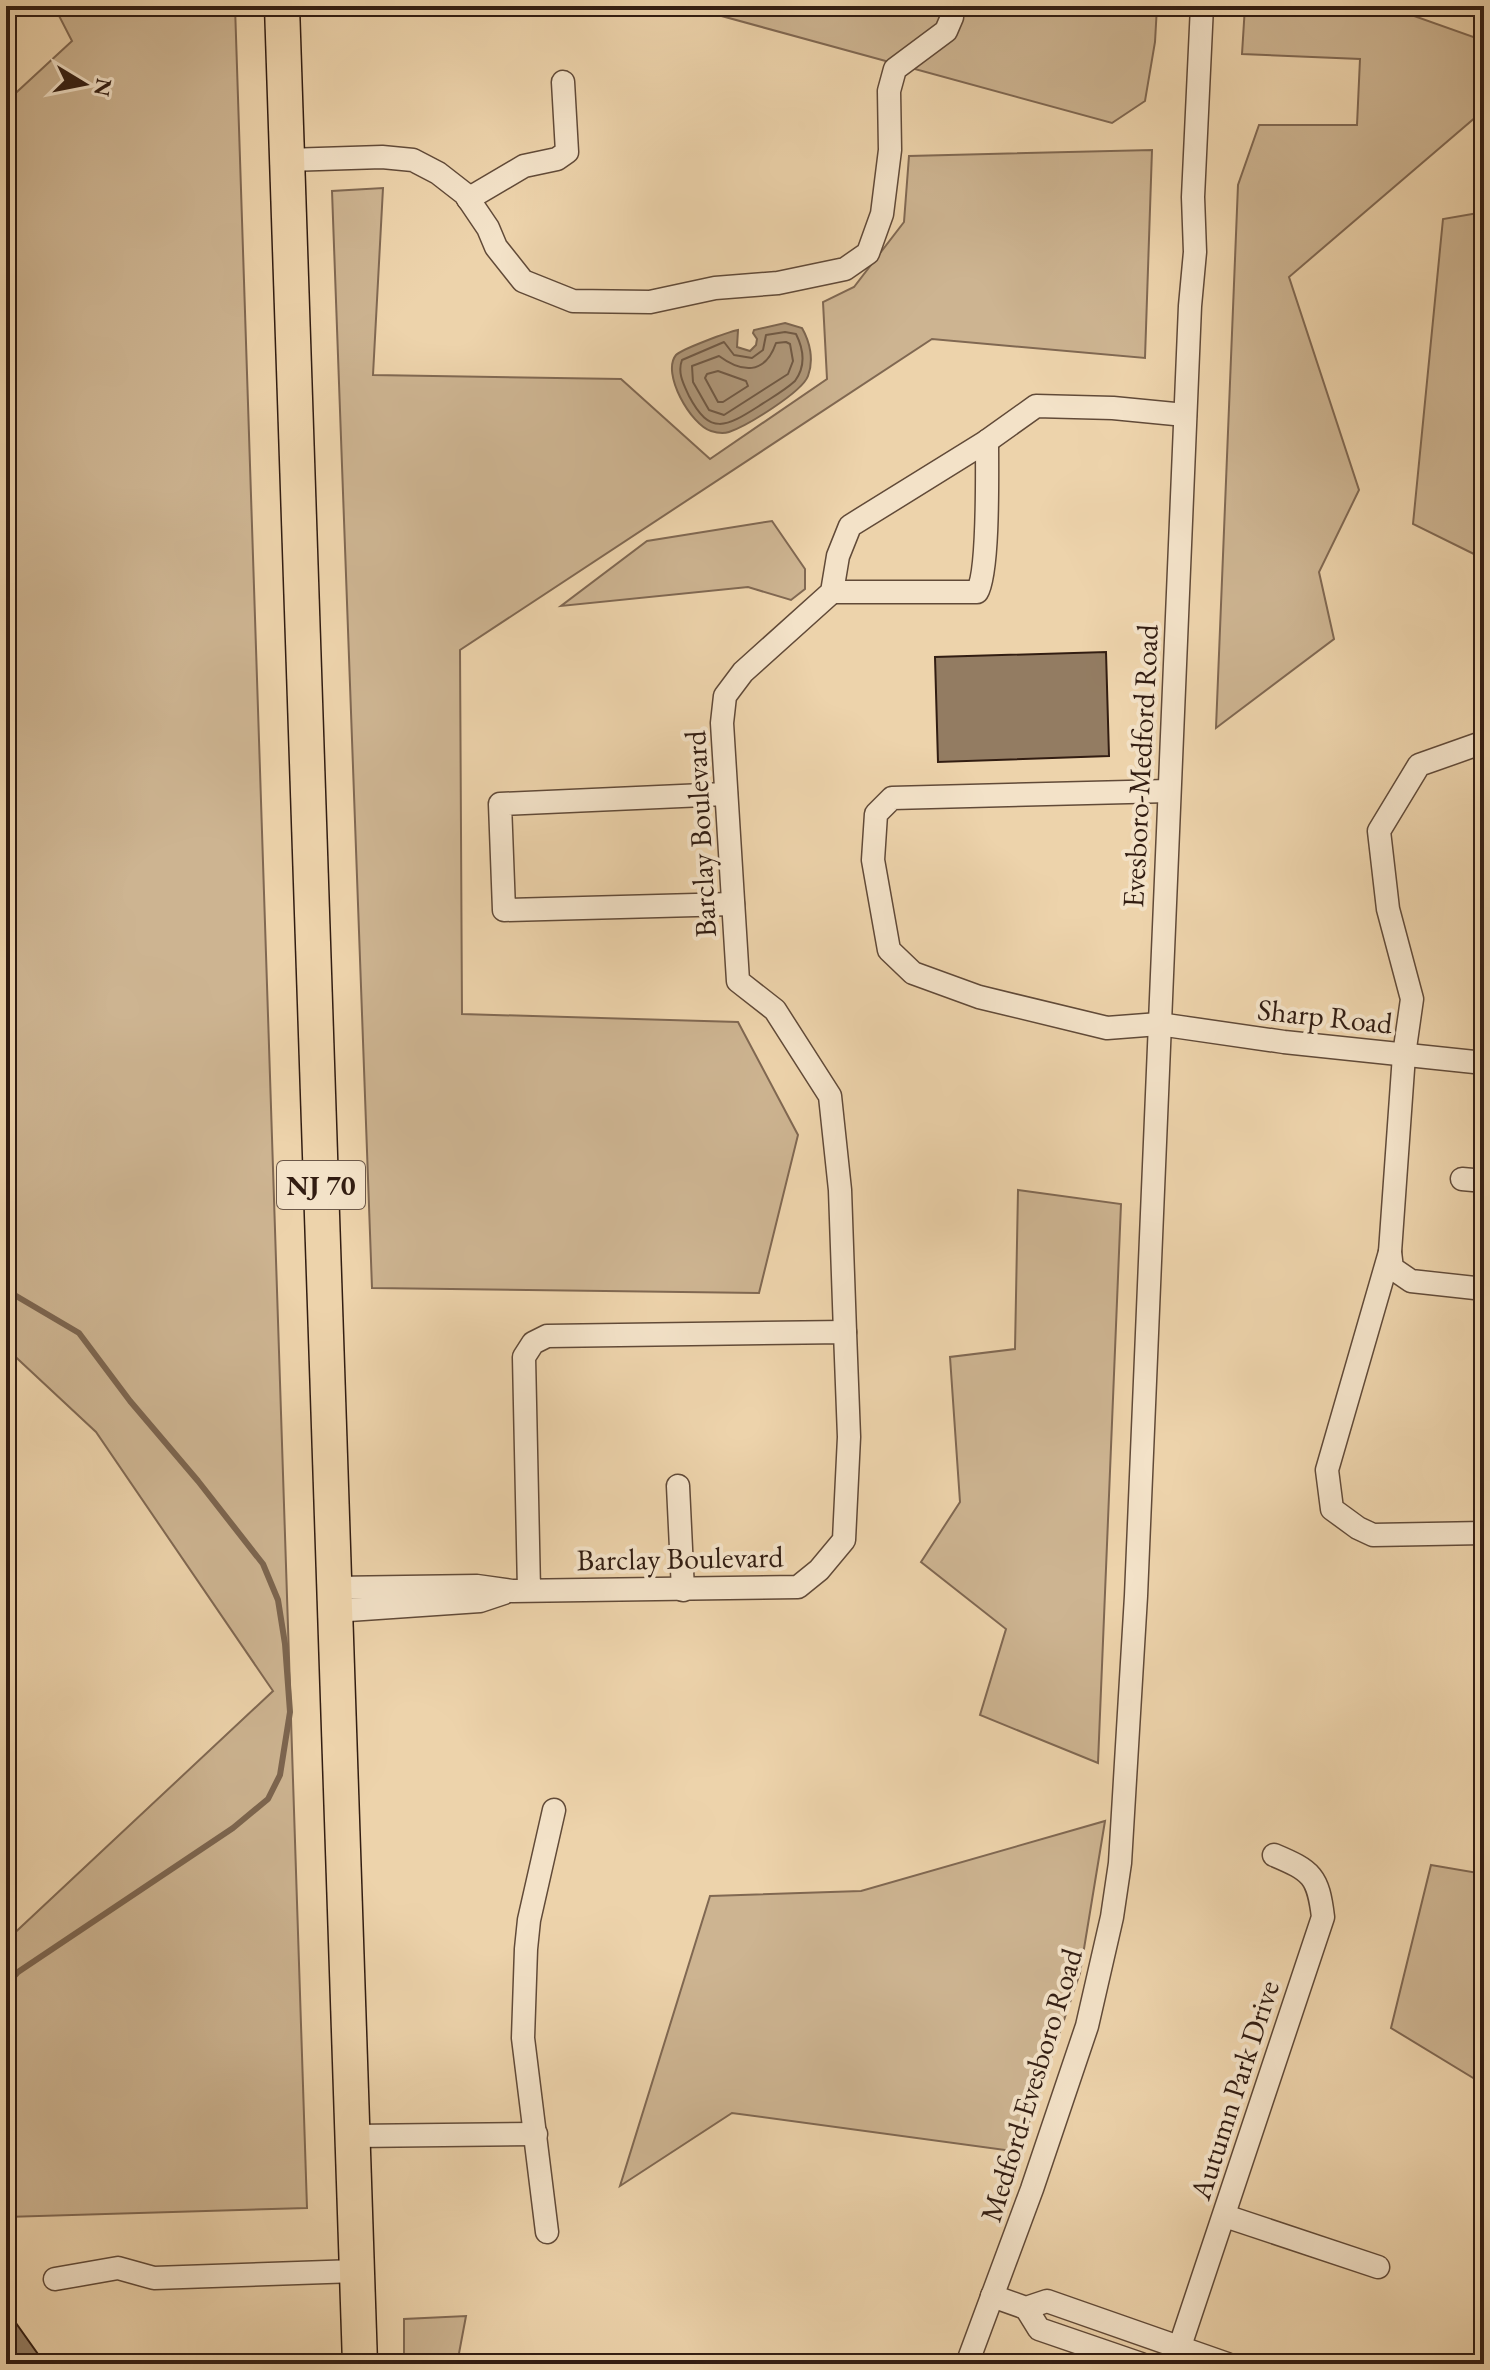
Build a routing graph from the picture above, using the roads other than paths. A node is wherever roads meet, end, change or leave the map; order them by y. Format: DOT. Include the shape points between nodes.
graph roads {
  1 [pos="282,6"];
  2 [pos="952,6"];
  3 [pos="1202,6"];
  4 [pos="563,82"];
  5 [pos="287,160"];
  6 [pos="468,199"];
  7 [pos="1185,415"];
  8 [pos="987,441"];
  9 [pos="832,592"];
  10 [pos="1484,742"];
  11 [pos="1169,791"];
  12 [pos="726,794"];
  13 [pos="733,904"];
  14 [pos="1159,1024"];
  15 [pos="1404,1055"];
  16 [pos="1484,1063"];
  17 [pos="1390,1252"];
  18 [pos="1484,1289"];
  19 [pos="845,1332"];
  20 [pos="678,1486"];
  21 [pos="1138,1529"];
  22 [pos="1484,1533"];
  23 [pos="520,1590"];
  24 [pos="683,1590"];
  25 [pos="334,1600"];
  26 [pos="554,1810"];
  27 [pos="1274,1855"];
  28 [pos="536,2134"];
  29 [pos="354,2136"];
  30 [pos="1225,2216"];
  31 [pos="547,2232"];
  32 [pos="1378,2267"];
  33 [pos="356,2271"];
  34 [pos="55,2279"];
  35 [pos="992,2296"];
  36 [pos="1026,2308"];
  37 [pos="1176,2356"];
  38 [pos="360,2364"];
  39 [pos="967,2364"];
  40 [pos="1141,2364"];
  41 [pos="1227,2364"];
  1 -- 5 [label="highway, NJ 70"];
  2 -- 6 [label="street" via="946,31 895,69 889,91 890,150 882,214 868,253 845,269 650,302 573,301 523,281"];
  3 -- 7 [label="street, Evesboro-Medford Road"];
  4 -- 6 [label="street" via="567,152 524,166"];
  5 -- 6 [label="street" via="413,160"];
  5 -- 25 [label="highway, NJ 70"];
  7 -- 8 [label="street" via="1036,406"];
  7 -- 11 [label="street, Evesboro-Medford Road"];
  8 -- 9 [label="street" via="850,526"];
  8 -- 9 [label="street" via="982,585 977,592"];
  9 -- 12 [label="street, Barclay Boulevard" via="743,672 725,696"];
  10 -- 15 [label="street" via="1419,765 1379,831 1388,909 1412,999"];
  11 -- 14 [label="street, Evesboro-Medford Road"];
  11 -- 14 [label="street, Sharp Road" via="892,798 876,814 873,860 889,950 913,973 979,997 1107,1028"];
  12 -- 13 [label="street, Barclay Boulevard"];
  12 -- 13 [label="street" via="500,804 504,910"];
  13 -- 19 [label="street, Barclay Boulevard" via="738,981 775,1010 830,1096 840,1190"];
  14 -- 15 [label="street, Sharp Road"];
  14 -- 21 [label="street, Evesboro-Medford Road"];
  15 -- 16 [label="street, Sharp Road"];
  15 -- 17 [label="street"];
  17 -- 18 [label="street" via="1392,1268 1411,1281"];
  17 -- 22 [label="street" via="1327,1470 1332,1509 1373,1535"];
  19 -- 23 [label="street" via="547,1336 533,1343 524,1357"];
  19 -- 24 [label="street, Barclay Boulevard" via="849,1437 844,1540 798,1587"];
  20 -- 24 [label="street"];
  21 -- 35 [label="street, Medford-Evesboro Road" via="1126,1786 1112,1917 1070,2080"];
  23 -- 24 [label="street, Barclay Boulevard"];
  23 -- 25 [label="street, Barclay Boulevard" via="477,1586"];
  25 -- 29 [label="highway, NJ 70"];
  26 -- 28 [label="street" via="526,1949 523,2038"];
  27 -- 30 [label="street, Autumn Park Drive" via="1303,1867 1320,1888 1323,1917"];
  28 -- 29 [label="street"];
  28 -- 31 [label="street"];
  29 -- 33 [label="highway, NJ 70"];
  30 -- 32 [label="street"];
  30 -- 37 [label="street, Autumn Park Drive"];
  33 -- 34 [label="street" via="154,2278 118,2268"];
  33 -- 38 [label="highway, NJ 70"];
  35 -- 36 [label="street"];
  35 -- 39 [label="street, Medford-Evesboro Road"];
  36 -- 37 [label="street" via="1047,2301"];
  36 -- 40 [label="street" via="1039,2329"];
  37 -- 41 [label="street"];
}
